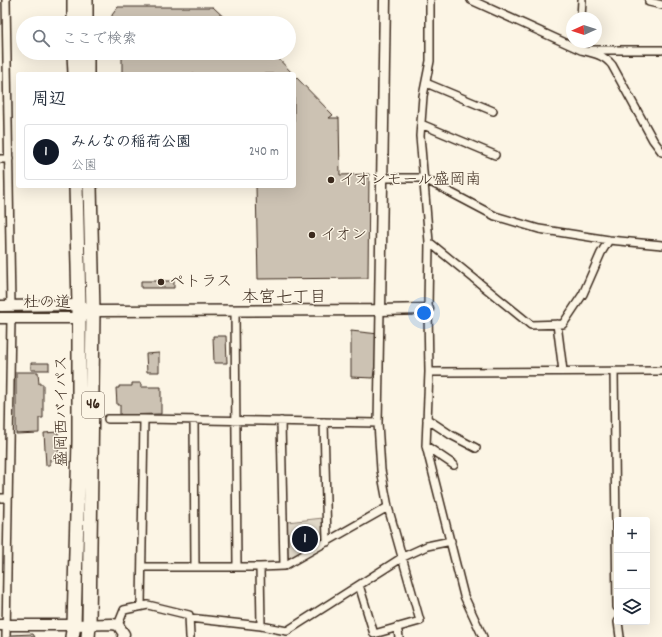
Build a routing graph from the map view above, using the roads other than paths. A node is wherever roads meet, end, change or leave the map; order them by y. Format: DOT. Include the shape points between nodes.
graph roads {
  1 [pos="6,0"];
  2 [pos="74,0"];
  3 [pos="86,0"];
  4 [pos="385,0"];
  5 [pos="430,0"];
  6 [pos="472,0"];
  7 [pos="582,0"];
  8 [pos="649,0"];
  9 [pos="662,5"];
  10 [pos="581,12"];
  11 [pos="74,16"];
  12 [pos="86,16"];
  13 [pos="3,17"];
  14 [pos="581,50"];
  15 [pos="662,50"];
  16 [pos="74,60"];
  17 [pos="87,60"];
  18 [pos="75,72"];
  19 [pos="87,72"];
  20 [pos="426,82"];
  21 [pos="493,111"];
  22 [pos="421,124"];
  23 [pos="662,152"];
  24 [pos="495,155"];
  25 [pos="0,159"];
  26 [pos="9,159"];
  27 [pos="382,178"];
  28 [pos="423,178"];
  29 [pos="76,188"];
  30 [pos="90,188"];
  31 [pos="609,240"];
  32 [pos="429,242"];
  33 [pos="662,245"];
  34 [pos="0,306"];
  35 [pos="11,306"];
  36 [pos="428,309"];
  37 [pos="380,310"];
  38 [pos="93,311"];
  39 [pos="235,311"];
  40 [pos="79,312"];
  41 [pos="0,318"];
  42 [pos="11,318"];
  43 [pos="557,324"];
  44 [pos="563,371"];
  45 [pos="614,371"];
  46 [pos="662,371"];
  47 [pos="429,372"];
  48 [pos="427,418"];
  49 [pos="108,419"];
  50 [pos="144,419"];
  51 [pos="194,420"];
  52 [pos="235,420"];
  53 [pos="281,421"];
  54 [pos="324,422"];
  55 [pos="378,423"];
  56 [pos="426,446"];
  57 [pos="476,448"];
  58 [pos="454,466"];
  59 [pos="0,498"];
  60 [pos="8,498"];
  61 [pos="388,507"];
  62 [pos="451,541"];
  63 [pos="327,542"];
  64 [pos="403,557"];
  65 [pos="4,559"];
  66 [pos="195,566"];
  67 [pos="284,566"];
  68 [pos="142,567"];
  69 [pos="237,567"];
  70 [pos="260,567"];
  71 [pos="359,585"];
  72 [pos="617,589"];
  73 [pos="142,606"];
  74 [pos="189,618"];
  75 [pos="3,625"];
  76 [pos="118,625"];
  77 [pos="618,625"];
  78 [pos="261,626"];
  79 [pos="397,627"];
  80 [pos="73,631"];
  81 [pos="88,631"];
  82 [pos="286,634"];
  83 [pos="481,636"];
  84 [pos="6,637"];
  85 [pos="123,637"];
  86 [pos="190,637"];
  87 [pos="399,637"];
  88 [pos="620,637"];
  1 -- 13 [label="street"];
  2 -- 11 [label="highway"];
  3 -- 12 [label="highway"];
  4 -- 27 [label="street"];
  5 -- 20 [label="street" via="430,61"];
  6 -- 14 [label="street"];
  7 -- 10 [label="street"];
  8 -- 9 [label="street"];
  13 -- 26 [label="street"];
  14 -- 15 [label="street"];
  14 -- 23 [label="street" via="595,53 612,65"];
  16 -- 18 [label="highway"];
  17 -- 19 [label="highway"];
  20 -- 21 [label="street"];
  20 -- 22 [label="street"];
  22 -- 24 [label="street"];
  22 -- 28 [label="street"];
  25 -- 26 [label="street"];
  26 -- 35 [label="street"];
  27 -- 28 [label="street"];
  27 -- 37 [label="street"];
  28 -- 31 [label="street" via="495,216 539,229"];
  28 -- 32 [label="street"];
  29 -- 40 [label="highway, 盛岡西バイパス / 46"];
  30 -- 38 [label="highway, 盛岡西バイパス / 46"];
  31 -- 33 [label="street"];
  31 -- 43 [label="street" via="583,294 563,324"];
  32 -- 36 [label="street"];
  32 -- 43 [label="street" via="530,326"];
  34 -- 35 [label="street, 杜の道"];
  35 -- 40 [label="street, 杜の道"];
  36 -- 37 [label="street"];
  36 -- 47 [label="street"];
  37 -- 39 [label="street"];
  37 -- 55 [label="street"];
  38 -- 39 [label="street"];
  38 -- 40 [label="street, 杜の道"];
  38 -- 81 [label="highway, 盛岡西バイパス / 46"];
  39 -- 52 [label="street"];
  40 -- 42 [label="street, 杜の道"];
  40 -- 80 [label="highway, 盛岡西バイパス / 46" via="79,441"];
  41 -- 42 [label="street, 杜の道"];
  42 -- 60 [label="street"];
  43 -- 44 [label="street"];
  44 -- 45 [label="street"];
  44 -- 47 [label="street"];
  45 -- 46 [label="street"];
  45 -- 72 [label="street"];
  47 -- 48 [label="street"];
  48 -- 56 [label="street"];
  48 -- 57 [label="street" via="450,435"];
  49 -- 50 [label="street"];
  50 -- 51 [label="street"];
  50 -- 68 [label="street"];
  51 -- 52 [label="street"];
  51 -- 66 [label="street"];
  52 -- 53 [label="street"];
  52 -- 69 [label="street"];
  53 -- 54 [label="street"];
  53 -- 67 [label="street"];
  54 -- 55 [label="street"];
  54 -- 63 [label="street"];
  55 -- 61 [label="street" via="381,470"];
  56 -- 58 [label="street"];
  56 -- 62 [label="street"];
  59 -- 60 [label="street"];
  60 -- 65 [label="street"];
  61 -- 63 [label="street"];
  61 -- 64 [label="street"];
  62 -- 64 [label="street" via="427,546"];
  62 -- 83 [label="street" via="464,596"];
  63 -- 67 [label="street"];
  64 -- 71 [label="street"];
  64 -- 79 [label="street" via="420,621"];
  65 -- 75 [label="street"];
  66 -- 68 [label="street"];
  66 -- 69 [label="street"];
  67 -- 70 [label="street"];
  68 -- 73 [label="street"];
  69 -- 70 [label="street"];
  70 -- 78 [label="street"];
  71 -- 79 [label="street" via="374,634"];
  71 -- 82 [label="street"];
  73 -- 74 [label="street" via="189,614"];
  73 -- 76 [label="street" via="124,610"];
  74 -- 78 [label="street"];
  74 -- 86 [label="street"];
  75 -- 80 [label="street"];
  75 -- 84 [label="street"];
  76 -- 81 [label="street" via="112,624"];
  76 -- 85 [label="street" via="124,634"];
  77 -- 88 [label="street"];
  78 -- 82 [label="street"];
  79 -- 87 [label="street"];
  80 -- 81 [label="street"];
}
